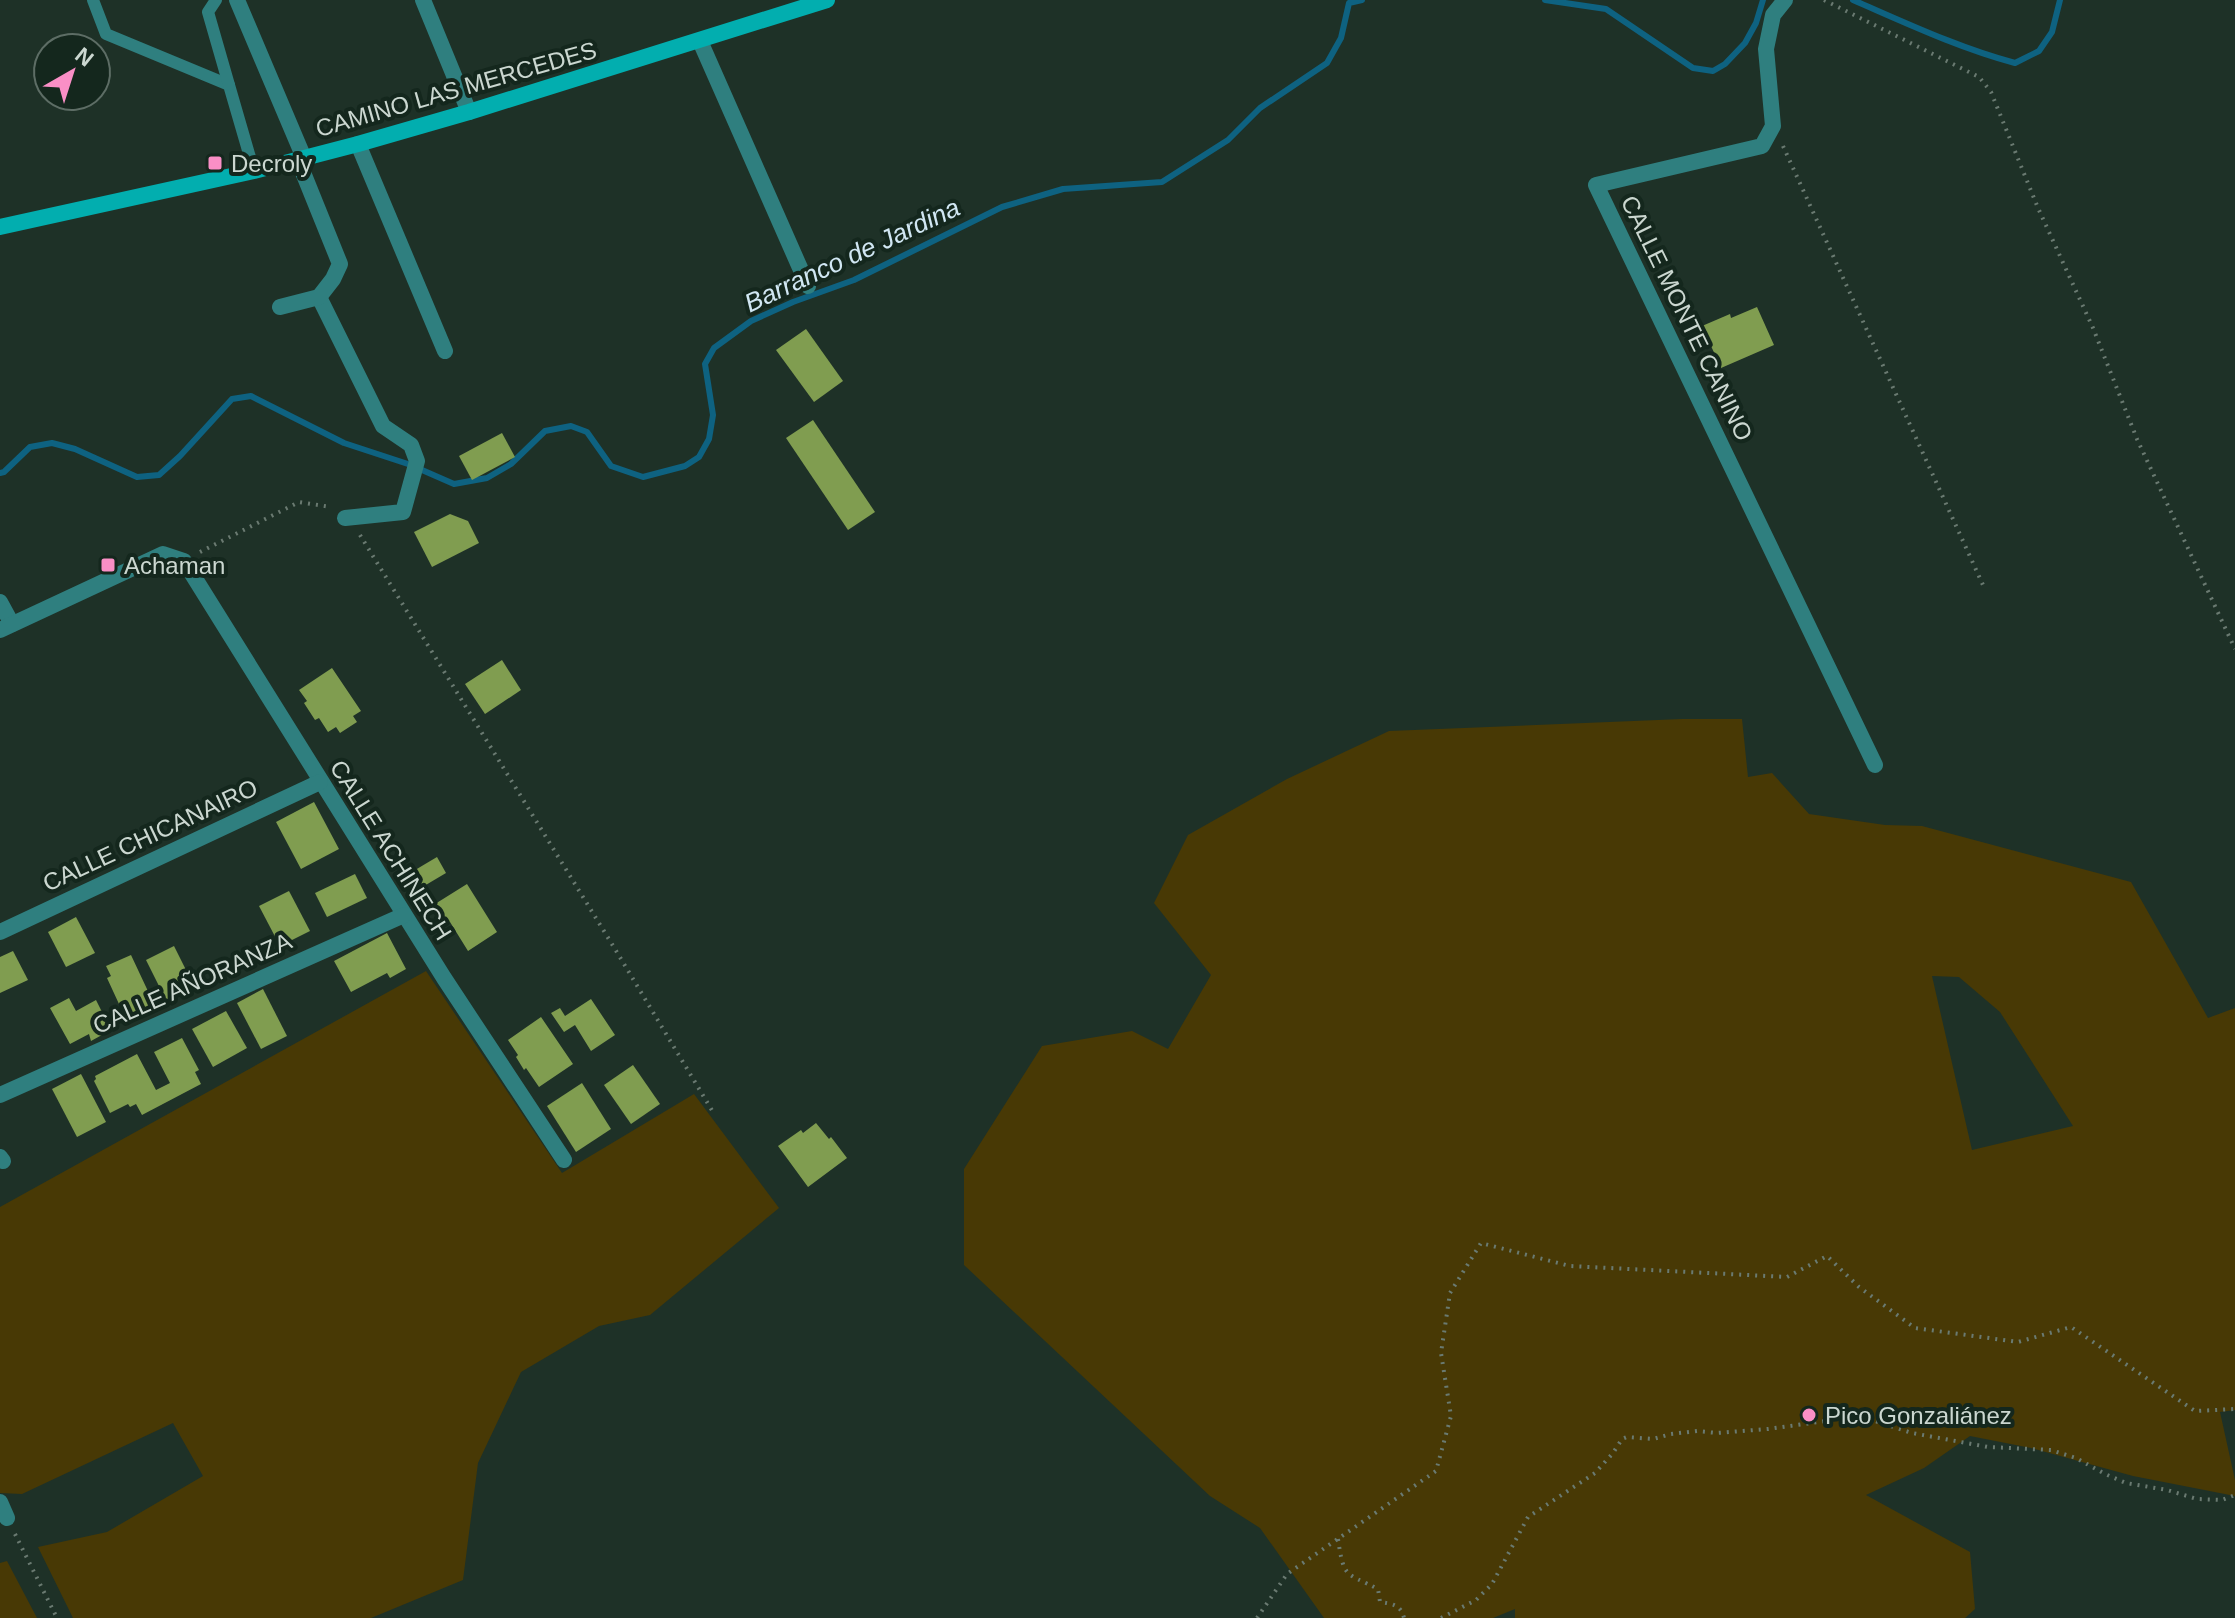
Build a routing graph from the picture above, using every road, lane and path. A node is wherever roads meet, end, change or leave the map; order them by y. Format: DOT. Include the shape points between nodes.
graph roads {
  1 [pos="93,0"];
  2 [pos="216,0"];
  3 [pos="237,0"];
  4 [pos="423,0"];
  5 [pos="827,0"];
  6 [pos="1785,0"];
  7 [pos="1824,0"];
  8 [pos="796,4"];
  9 [pos="700,41"];
  10 [pos="229,85"];
  11 [pos="469,112"];
  12 [pos="1773,126"];
  13 [pos="358,144"];
  14 [pos="301,159"];
  15 [pos="254,171"];
  16 [pos="0,227"];
  17 [pos="808,286"];
  18 [pos="319,297"];
  19 [pos="280,307"];
  20 [pos="445,351"];
  21 [pos="345,518"];
  22 [pos="184,561"];
  23 [pos="1983,585"];
  24 [pos="0,602"];
  25 [pos="6,627"];
  26 [pos="2235,649"];
  27 [pos="1875,765"];
  28 [pos="320,782"];
  29 [pos="404,915"];
  30 [pos="0,932"];
  31 [pos="0,1095"];
  32 [pos="713,1112"];
  33 [pos="564,1160"];
  34 [pos="2235,1409"];
  35 [pos="2235,1495"];
  36 [pos="0,1502"];
  37 [pos="7,1518"];
  38 [pos="1338,1539"];
  39 [pos="57,1618"];
  40 [pos="1257,1618"];
  41 [pos="1404,1618"];
  42 [pos="1441,1618"];
  1 -- 10 [label="lane" via="106,34"];
  2 -- 10 [label="lane" via="208,12"];
  3 -- 14 [label="street"];
  4 -- 11 [label="street"];
  5 -- 8 [label="main road, CAMINO LAS MERCEDES"];
  6 -- 12 [label="street" via="1773,15 1766,49"];
  7 -- 26 [label="path" via="1979,77 1991,92 2137,439"];
  8 -- 9 [label="main road, CAMINO LAS MERCEDES"];
  9 -- 11 [label="main road, CAMINO LAS MERCEDES"];
  9 -- 17 [label="street"];
  10 -- 15 [label="lane"];
  11 -- 13 [label="main road, CAMINO LAS MERCEDES"];
  12 -- 23 [label="path"];
  12 -- 27 [label="street, CALLE MONTE CANINO" via="1762,146 1596,185"];
  13 -- 14 [label="main road, CAMINO LAS MERCEDES"];
  13 -- 20 [label="street"];
  14 -- 15 [label="main road, CAMINO LAS MERCEDES"];
  14 -- 18 [label="street" via="340,264"];
  15 -- 16 [label="main road, CAMINO LAS MERCEDES"];
  18 -- 19 [label="street"];
  18 -- 21 [label="street" via="383,426 411,445 415,469 403,512"];
  21 -- 22 [label="path" via="333,507 299,502"];
  21 -- 32 [label="path"];
  22 -- 25 [label="street" via="163,554"];
  22 -- 28 [label="street, CALLE ACHINECH"];
  24 -- 25 [label="street"];
  28 -- 29 [label="street, CALLE ACHINECH"];
  28 -- 30 [label="street, CALLE CHICANAIRO"];
  29 -- 31 [label="street, CALLE AÑORANZA"];
  29 -- 33 [label="street, CALLE ACHINECH"];
  34 -- 38 [label="path" via="2195,1411 2071,1327 2018,1342 1915,1328 1827,1256 1787,1277 1570,1266 1481,1243 1450,1293 1441,1353 1451,1416 1436,1471"];
  35 -- 42 [label="path" via="2197,1499 2126,1483 2051,1450 1979,1446 1853,1414 1768,1429 1627,1437 1595,1473 1528,1517 1492,1584 1476,1600"];
  36 -- 37 [label="street"];
  37 -- 39 [label="path"];
  38 -- 40 [label="path" via="1287,1574"];
  38 -- 41 [label="path" via="1343,1567 1354,1579 1378,1589 1380,1602 1396,1605"];
}
